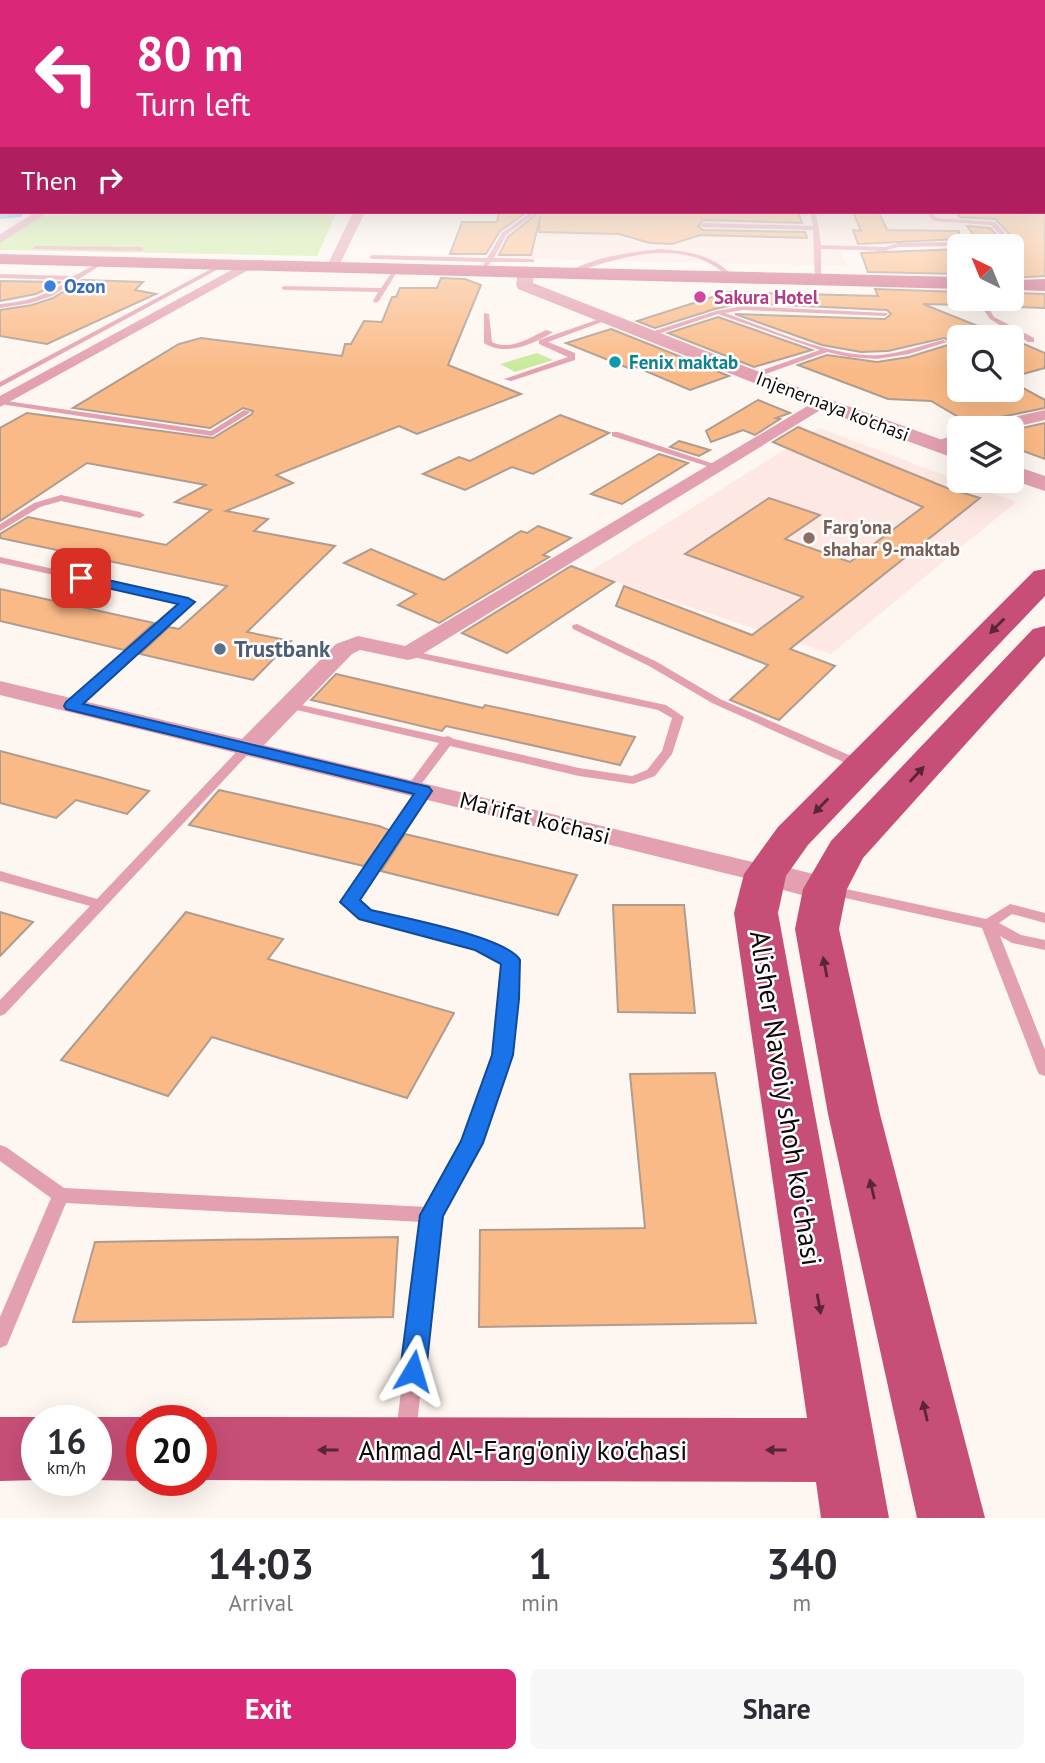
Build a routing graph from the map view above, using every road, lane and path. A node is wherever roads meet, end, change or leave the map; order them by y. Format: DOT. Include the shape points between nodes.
graph roads {
  1 [pos="349,232"];
  2 [pos="507,232"];
  3 [pos="816,232"];
  4 [pos="1000,232"];
  5 [pos="818,247"];
  6 [pos="35,248"];
  7 [pos="124,249"];
  8 [pos="141,249"];
  9 [pos="372,257"];
  10 [pos="0,259"];
  11 [pos="106,262"];
  12 [pos="224,264"];
  13 [pos="250,264"];
  14 [pos="333,265"];
  15 [pos="486,265"];
  16 [pos="529,266"];
  17 [pos="397,267"];
  18 [pos="0,276"];
  19 [pos="75,278"];
  20 [pos="818,279"];
  21 [pos="947,283"];
  22 [pos="1024,285"];
  23 [pos="1045,285"];
  24 [pos="284,288"];
  25 [pos="383,290"];
  26 [pos="376,301"];
  27 [pos="0,306"];
  28 [pos="988,312"];
  29 [pos="718,313"];
  30 [pos="486,314"];
  31 [pos="885,314"];
  32 [pos="601,315"];
  33 [pos="649,334"];
  34 [pos="1031,340"];
  35 [pos="943,342"];
  36 [pos="828,349"];
  37 [pos="754,376"];
  38 [pos="508,379"];
  39 [pos="0,385"];
  40 [pos="0,402"];
  41 [pos="821,403"];
  42 [pos="247,412"];
  43 [pos="1045,415"];
  44 [pos="1024,420"];
  45 [pos="615,434"];
  46 [pos="947,443"];
  47 [pos="940,446"];
  48 [pos="947,449"];
  49 [pos="716,466"];
  50 [pos="1024,476"];
  51 [pos="1045,484"];
  52 [pos="140,515"];
  53 [pos="0,528"];
  54 [pos="0,560"];
  55 [pos="1045,578"];
  56 [pos="577,627"];
  57 [pos="1045,636"];
  58 [pos="408,653"];
  59 [pos="0,688"];
  60 [pos="288,705"];
  61 [pos="72,706"];
  62 [pos="448,740"];
  63 [pos="246,749"];
  64 [pos="862,765"];
  65 [pos="418,790"];
  66 [pos="765,874"];
  67 [pos="0,876"];
  68 [pos="825,889"];
  69 [pos="99,904"];
  70 [pos="1045,918"];
  71 [pos="988,925"];
  72 [pos="1045,946"];
  73 [pos="1,1008"];
  74 [pos="1045,1070"];
  75 [pos="0,1152"];
  76 [pos="61,1195"];
  77 [pos="432,1215"];
  78 [pos="0,1339"];
  79 [pos="0,1449"];
  80 [pos="21,1449"];
  81 [pos="217,1450"];
  82 [pos="404,1450"];
  83 [pos="844,1450"];
  84 [pos="855,1518"];
  85 [pos="951,1518"];
  1 -- 14 [label="street"];
  2 -- 15 [label="lane"];
  3 -- 5 [label="lane"];
  4 -- 5 [label="lane" via="1008,243"];
  5 -- 20 [label="lane"];
  6 -- 7 [label="lane"];
  7 -- 8 [label="lane"];
  7 -- 11 [label="lane"];
  9 -- 15 [label="lane"];
  10 -- 11 [label="main road"];
  11 -- 12 [label="main road"];
  11 -- 19 [label="lane"];
  12 -- 13 [label="main road"];
  12 -- 39 [label="lane"];
  13 -- 14 [label="main road"];
  13 -- 40 [label="street"];
  14 -- 17 [label="main road"];
  15 -- 16 [label="main road"];
  15 -- 17 [label="main road"];
  16 -- 20 [label="main road" via="570,272"];
  16 -- 32 [label="street, Injenernaya ko'chasi" via="524,285"];
  17 -- 25 [label="lane"];
  18 -- 19 [label="lane"];
  19 -- 27 [label="lane" via="42,299"];
  20 -- 21 [label="main road"];
  22 -- 23 [label="main road"];
  24 -- 25 [label="lane"];
  25 -- 26 [label="lane"];
  28 -- 34 [label="lane"];
  29 -- 31 [label="lane" via="743,308"];
  29 -- 33 [label="lane"];
  29 -- 36 [label="lane"];
  30 -- 32 [label="lane" via="488,343 500,349"];
  32 -- 33 [label="street, Injenernaya ko'chasi"];
  32 -- 38 [label="lane" via="542,342 572,358"];
  33 -- 37 [label="street, Injenernaya ko'chasi"];
  35 -- 36 [label="lane" via="889,356"];
  36 -- 37 [label="lane"];
  37 -- 41 [label="street, Injenernaya ko'chasi"];
  40 -- 42 [label="lane" via="212,434"];
  41 -- 47 [label="street, Injenernaya ko'chasi"];
  41 -- 49 [label="street"];
  43 -- 44 [label="street"];
  45 -- 49 [label="lane"];
  46 -- 47 [label="street"];
  47 -- 48 [label="street, Injenernaya ko'chasi"];
  49 -- 58 [label="street"];
  50 -- 51 [label="street"];
  52 -- 53 [label="lane" via="61,498 37,505"];
  54 -- 61 [label="lane" via="188,602"];
  55 -- 64 [label="main road, Alisher Navoiy shoh koʻchasi, one-way"];
  56 -- 64 [label="lane" via="716,701"];
  68 -- 57 [label="main road, one-way" via="846,851"];
  58 -- 60 [label="street" via="358,643 344,649"];
  58 -- 62 [label="lane" via="662,707 678,717 668,751 651,773 633,780 579,772"];
  59 -- 61 [label="street, Ma'rifat ko'chasi"];
  60 -- 62 [label="lane"];
  60 -- 63 [label="street"];
  61 -- 63 [label="street, Ma'rifat ko'chasi"];
  62 -- 65 [label="lane"];
  63 -- 65 [label="street, Ma'rifat ko'chasi"];
  63 -- 69 [label="lane"];
  64 -- 66 [label="main road, Alisher Navoiy shoh koʻchasi, one-way" via="793,836"];
  65 -- 66 [label="street, Ma'rifat ko'chasi"];
  65 -- 77 [label="lane" via="349,902 365,915 481,944 511,960 503,1055 472,1143"];
  66 -- 68 [label="street, Ma'rifat ko'chasi"];
  66 -- 83 [label="main road, Alisher Navoiy shoh koʻchasi, one-way" via="756,913"];
  67 -- 69 [label="lane"];
  68 -- 71 [label="lane"];
  85 -- 68 [label="main road, one-way" via="822,956 817,929"];
  69 -- 73 [label="lane"];
  70 -- 71 [label="lane" via="1010,909"];
  71 -- 72 [label="lane"];
  71 -- 74 [label="lane"];
  75 -- 76 [label="lane"];
  76 -- 77 [label="lane"];
  76 -- 78 [label="lane"];
  77 -- 82 [label="lane"];
  79 -- 80 [label="main road"];
  82 -- 81 [label="main road, Ahmad Al-Farg'oniy ko'chasi, one-way"];
  83 -- 82 [label="main road, Ahmad Al-Farg'oniy ko'chasi, one-way"];
  83 -- 84 [label="main road, Alisher Navoiy shoh koʻchasi"];
}
